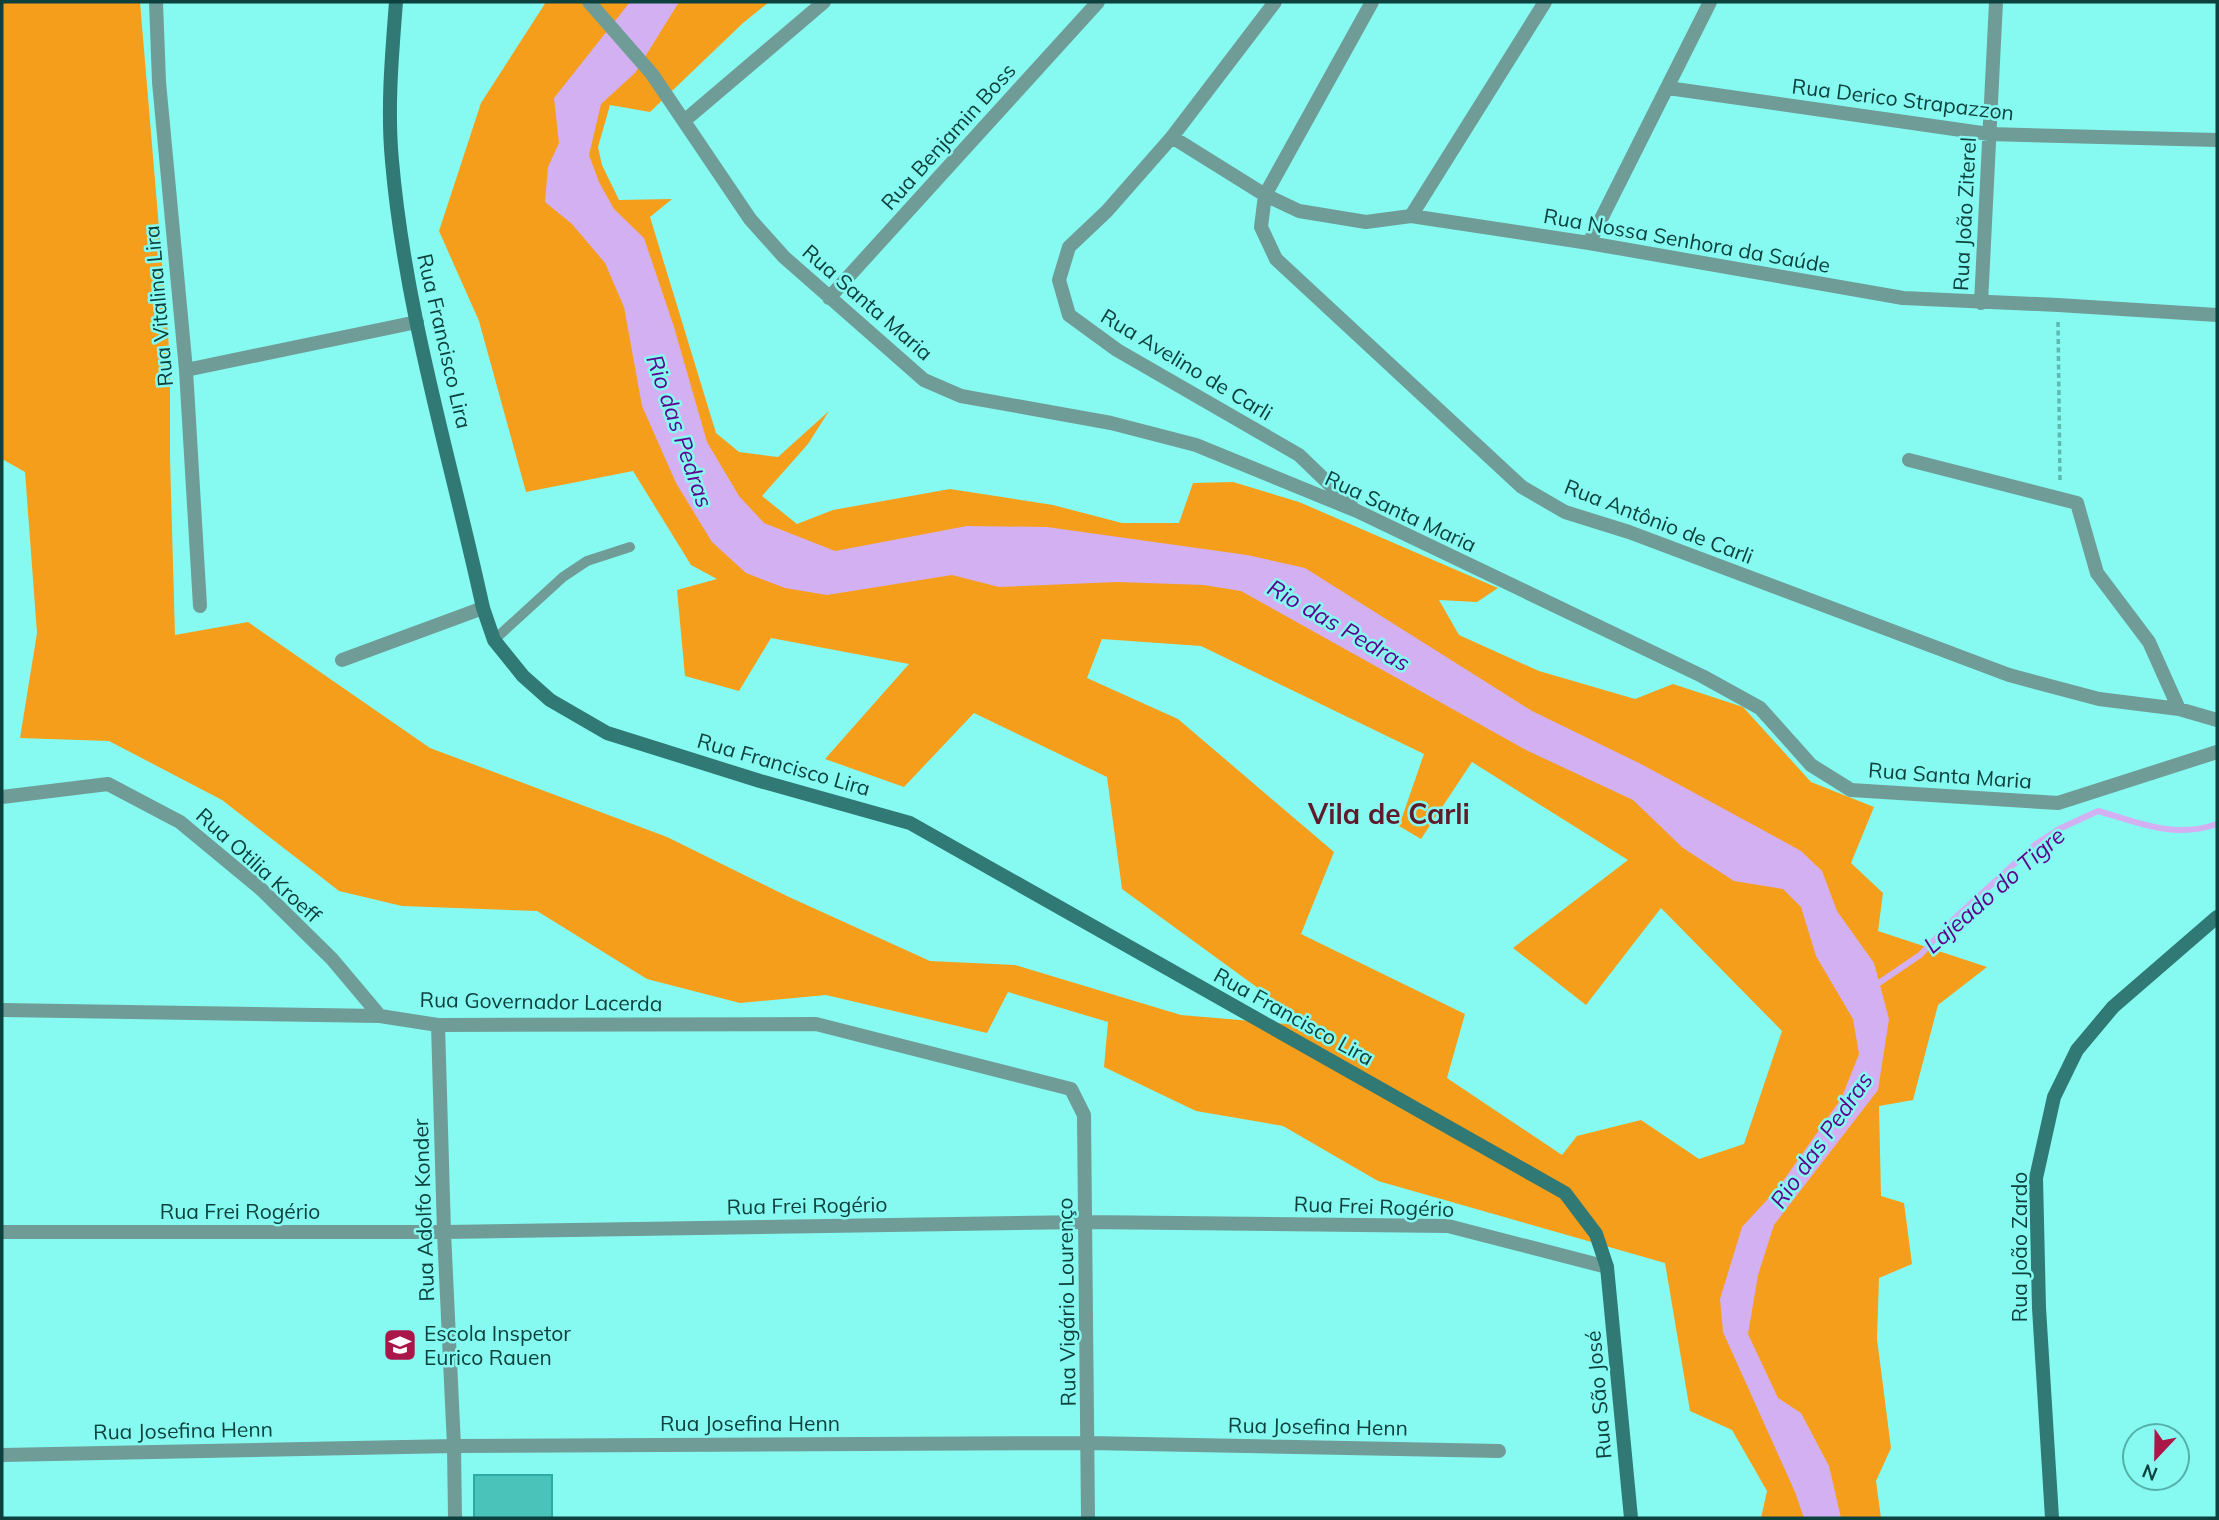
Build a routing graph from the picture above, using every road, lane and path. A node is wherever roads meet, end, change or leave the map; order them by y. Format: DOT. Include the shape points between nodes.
graph roads {
  1 [pos="156,2"];
  2 [pos="396,2"];
  3 [pos="589,2"];
  4 [pos="824,2"];
  5 [pos="1098,2"];
  6 [pos="1275,2"];
  7 [pos="1372,2"];
  8 [pos="1545,2"];
  9 [pos="1710,2"];
  10 [pos="1996,2"];
  11 [pos="1668,88"];
  12 [pos="684,121"];
  13 [pos="1989,134"];
  14 [pos="1172,137"];
  15 [pos="2217,140"];
  16 [pos="1265,195"];
  17 [pos="1411,216"];
  18 [pos="1589,243"];
  19 [pos="829,298"];
  20 [pos="1981,303"];
  21 [pos="2058,305"];
  22 [pos="2217,316"];
  23 [pos="417,322"];
  24 [pos="186,370"];
  25 [pos="1909,460"];
  26 [pos="2060,498"];
  27 [pos="1357,511"];
  28 [pos="629,547"];
  29 [pos="201,606"];
  30 [pos="484,608"];
  31 [pos="494,640"];
  32 [pos="342,660"];
  33 [pos="2179,709"];
  34 [pos="2217,720"];
  35 [pos="2217,752"];
  36 [pos="2,797"];
  37 [pos="2217,916"];
  38 [pos="2,1010"];
  39 [pos="380,1016"];
  40 [pos="438,1025"];
  41 [pos="1071,1089"];
  42 [pos="1085,1222"];
  43 [pos="2,1232"];
  44 [pos="444,1232"];
  45 [pos="1607,1268"];
  46 [pos="1089,1443"];
  47 [pos="454,1446"];
  48 [pos="1499,1451"];
  49 [pos="2,1455"];
  50 [pos="455,1518"];
  51 [pos="1088,1518"];
  52 [pos="1631,1518"];
  53 [pos="2052,1518"];
  1 -- 24 [label="street, Rua Vitalina Lira" via="159,82"];
  2 -- 23 [label="street, Rua Francisco Lira" via="390,80 392,159"];
  3 -- 12 [label="street, Rua Santa Maria" via="652,74"];
  4 -- 12 [label="street"];
  5 -- 19 [label="street, Rua Benjamin Boss"];
  6 -- 14 [label="street, Rua Avelino de Carli"];
  7 -- 16 [label="street, Rua Antônio de Carli"];
  8 -- 17 [label="street"];
  9 -- 11 [label="street"];
  10 -- 13 [label="street, Rua João Ziterel"];
  11 -- 13 [label="street, Rua Derico Strapazzon"];
  11 -- 18 [label="street"];
  12 -- 19 [label="street, Rua Santa Maria" via="750,219"];
  13 -- 15 [label="street, Rua Derico Strapazzon"];
  13 -- 20 [label="street, Rua João Ziterel"];
  14 -- 16 [label="street, Rua Nossa Senhora da Saúde"];
  14 -- 27 [label="street, Rua Avelino de Carli" via="1069,247 1059,280 1069,315 1117,350 1299,455"];
  16 -- 17 [label="street, Rua Nossa Senhora da Saúde" via="1299,211 1366,222"];
  16 -- 33 [label="street, Rua Antônio de Carli" via="1261,227 1276,258 1522,487 1565,512 2009,675 2099,699"];
  17 -- 18 [label="street, Rua Nossa Senhora da Saúde"];
  18 -- 20 [label="street, Rua Nossa Senhora da Saúde" via="1903,299"];
  19 -- 27 [label="street, Rua Santa Maria" via="924,380 961,396 1111,423 1196,445"];
  20 -- 21 [label="street, Rua Nossa Senhora da Saúde"];
  21 -- 22 [label="street, Rua Nossa Senhora da Saúde"];
  21 -- 26 [label="path"];
  23 -- 24 [label="street"];
  23 -- 30 [label="street, Rua Francisco Lira"];
  24 -- 29 [label="street, Rua Vitalina Lira"];
  25 -- 26 [label="street"];
  26 -- 33 [label="street" via="2077,503 2097,573 2149,642"];
  27 -- 35 [label="street, Rua Santa Maria" via="1760,708 1811,765 1851,790 2058,803"];
  28 -- 31 [label="lane" via="587,561 563,576"];
  30 -- 31 [label="street, Rua Francisco Lira"];
  30 -- 32 [label="street"];
  31 -- 45 [label="street, Rua Francisco Lira" via="550,700 607,733 910,822 935,836 1564,1193 1596,1234"];
  33 -- 34 [label="street, Rua Antônio de Carli"];
  36 -- 39 [label="street, Rua Otilia Kroeff" via="108,784 180,822 271,899 332,959"];
  37 -- 53 [label="street, Rua João Zardo" via="2113,1007 2077,1050 2054,1097 2036,1178"];
  38 -- 39 [label="street, Rua Governador Lacerda"];
  39 -- 40 [label="street, Rua Governador Lacerda"];
  40 -- 41 [label="street, Rua Governador Lacerda" via="816,1024"];
  40 -- 44 [label="street, Rua Adolfo Konder"];
  41 -- 42 [label="street, Rua Vigário Lourenço" via="1084,1115"];
  42 -- 44 [label="street, Rua Frei Rogério"];
  42 -- 45 [label="street, Rua Frei Rogério" via="1448,1226"];
  42 -- 46 [label="street, Rua Vigário Lourenço"];
  43 -- 44 [label="street, Rua Frei Rogério"];
  44 -- 47 [label="street, Rua Adolfo Konder"];
  45 -- 52 [label="street, Rua São José"];
  46 -- 47 [label="street, Rua Josefina Henn"];
  46 -- 48 [label="street, Rua Josefina Henn"];
  46 -- 51 [label="street, Rua Vigário Lourenço"];
  47 -- 49 [label="street, Rua Josefina Henn"];
  47 -- 50 [label="street, Rua Adolfo Konder"];
}
